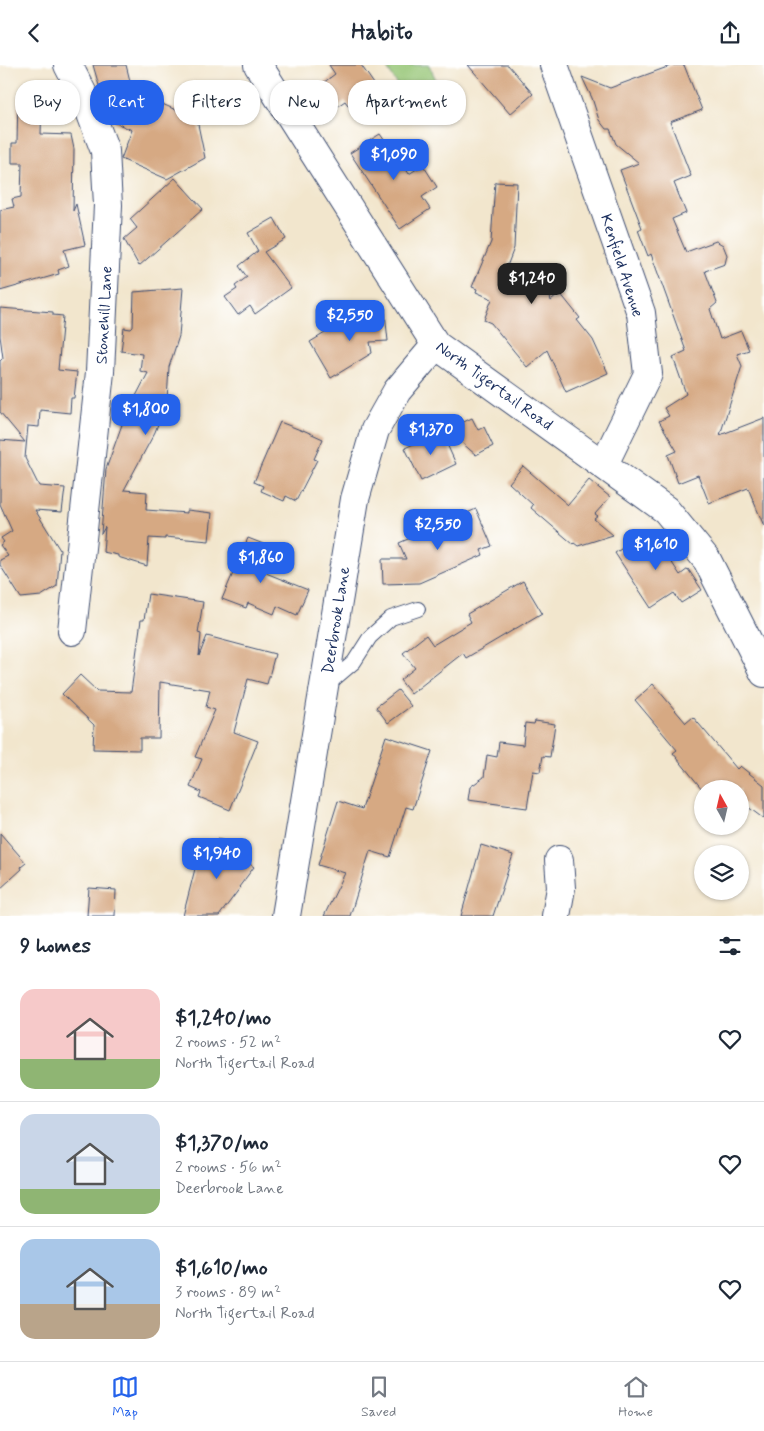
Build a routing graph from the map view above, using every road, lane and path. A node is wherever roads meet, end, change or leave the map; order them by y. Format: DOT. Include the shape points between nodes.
graph roads {
  1 [pos="68,65"];
  2 [pos="258,65"];
  3 [pos="554,65"];
  4 [pos="436,345"];
  5 [pos="604,464"];
  6 [pos="418,609"];
  7 [pos="72,631"];
  8 [pos="764,673"];
  9 [pos="324,687"];
  10 [pos="559,859"];
  11 [pos="286,916"];
  12 [pos="556,916"];
  1 -- 7 [label="street, Stonehill Lane" via="86,98 105,151 108,205 100,372"];
  2 -- 4 [label="street, North Tigertail Road"];
  3 -- 5 [label="street, Kenfield Avenue" via="641,313 648,374"];
  4 -- 5 [label="street, North Tigertail Road"];
  4 -- 9 [label="street, Deerbrook Lane" via="397,391 375,431 355,499"];
  5 -- 8 [label="street, North Tigertail Road" via="666,510 706,560"];
  6 -- 9 [label="lane" via="391,618 370,637 354,662"];
  9 -- 11 [label="street, Deerbrook Lane"];
  10 -- 12 [label="street" via="560,888"];
}
